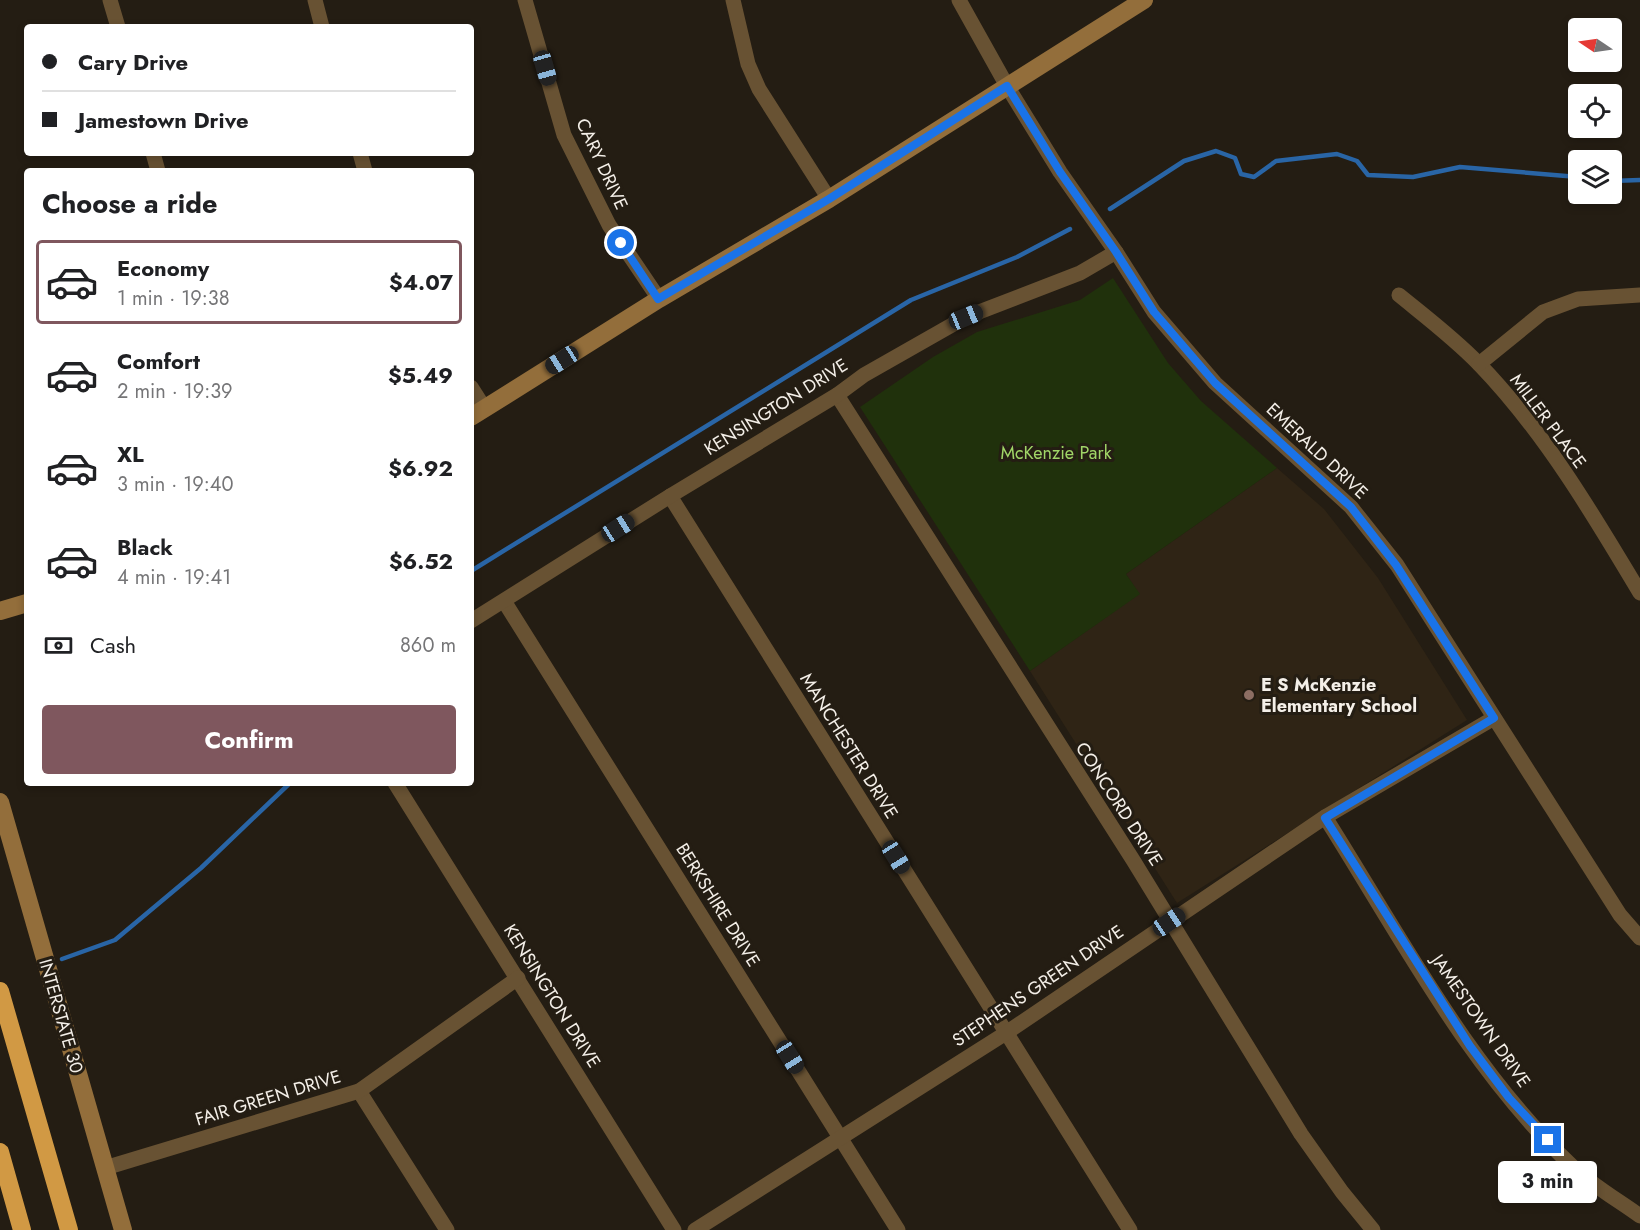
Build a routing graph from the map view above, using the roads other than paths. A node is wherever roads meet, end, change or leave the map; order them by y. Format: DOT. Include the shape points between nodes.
graph roads {
  1 [pos="110,0"];
  2 [pos="315,0"];
  3 [pos="525,0"];
  4 [pos="733,0"];
  5 [pos="959,0"];
  6 [pos="1144,0"];
  7 [pos="117,24"];
  8 [pos="321,24"];
  9 [pos="1007,86"];
  10 [pos="829,199"];
  11 [pos="1116,252"];
  12 [pos="1399,295"];
  13 [pos="1640,295"];
  14 [pos="658,299"];
  15 [pos="1479,364"];
  16 [pos="837,395"];
  17 [pos="474,398"];
  18 [pos="478,413"];
  19 [pos="670,496"];
  20 [pos="1640,593"];
  21 [pos="504,601"];
  22 [pos="24,604"];
  23 [pos="0,611"];
  24 [pos="474,619"];
  25 [pos="1494,718"];
  26 [pos="397,786"];
  27 [pos="0,802"];
  28 [pos="1325,818"];
  29 [pos="1169,922"];
  30 [pos="1640,938"];
  31 [pos="518,978"];
  32 [pos="0,991"];
  33 [pos="1006,1033"];
  34 [pos="358,1091"];
  35 [pos="839,1136"];
  36 [pos="0,1152"];
  37 [pos="105,1168"];
  38 [pos="1640,1216"];
  39 [pos="22,1230"];
  40 [pos="69,1230"];
  41 [pos="123,1230"];
  42 [pos="447,1230"];
  43 [pos="674,1230"];
  44 [pos="695,1230"];
  45 [pos="898,1230"];
  46 [pos="1130,1230"];
  47 [pos="1373,1230"];
  1 -- 7 [label="street"];
  2 -- 8 [label="street"];
  3 -- 14 [label="street, CARY DRIVE" via="564,135 609,225"];
  4 -- 10 [label="street" via="748,64 759,89"];
  5 -- 9 [label="street, EMERALD DRIVE"];
  6 -- 9 [label="street"];
  9 -- 10 [label="street"];
  9 -- 11 [label="street, EMERALD DRIVE"];
  10 -- 14 [label="street"];
  11 -- 16 [label="street, KENSINGTON DRIVE" via="1080,273 966,317 864,375"];
  11 -- 25 [label="street, EMERALD DRIVE" via="1154,312 1215,383 1351,507 1396,565"];
  12 -- 15 [label="street, MILLER PLACE"];
  13 -- 15 [label="street" via="1578,299 1542,312"];
  14 -- 18 [label="street"];
  15 -- 20 [label="street, MILLER PLACE" via="1529,424"];
  16 -- 19 [label="street, KENSINGTON DRIVE"];
  16 -- 29 [label="street, CONCORD DRIVE"];
  17 -- 18 [label="street"];
  19 -- 21 [label="street, KENSINGTON DRIVE"];
  19 -- 33 [label="street, MANCHESTER DRIVE"];
  21 -- 24 [label="street, KENSINGTON DRIVE"];
  21 -- 35 [label="street, BERKSHIRE DRIVE"];
  22 -- 23 [label="street"];
  25 -- 28 [label="street, STEPHENS GREEN DRIVE"];
  25 -- 30 [label="street, EMERALD DRIVE" via="1620,915"];
  26 -- 31 [label="street, KENSINGTON DRIVE"];
  27 -- 37 [label="street, INTERSTATE 30"];
  28 -- 29 [label="street, STEPHENS GREEN DRIVE"];
  28 -- 38 [label="street, JAMESTOWN DRIVE" via="1470,1046 1509,1098 1575,1169"];
  29 -- 33 [label="street, STEPHENS GREEN DRIVE"];
  29 -- 47 [label="street, CONCORD DRIVE" via="1301,1134"];
  31 -- 34 [label="street, FAIR GREEN DRIVE"];
  31 -- 43 [label="street, KENSINGTON DRIVE"];
  32 -- 40 [label="highway"];
  33 -- 35 [label="street, STEPHENS GREEN DRIVE"];
  33 -- 46 [label="street, MANCHESTER DRIVE"];
  34 -- 37 [label="street, FAIR GREEN DRIVE"];
  34 -- 42 [label="street"];
  35 -- 44 [label="street, STEPHENS GREEN DRIVE"];
  35 -- 45 [label="street, BERKSHIRE DRIVE"];
  36 -- 39 [label="highway"];
  37 -- 41 [label="street, INTERSTATE 30"];
}
